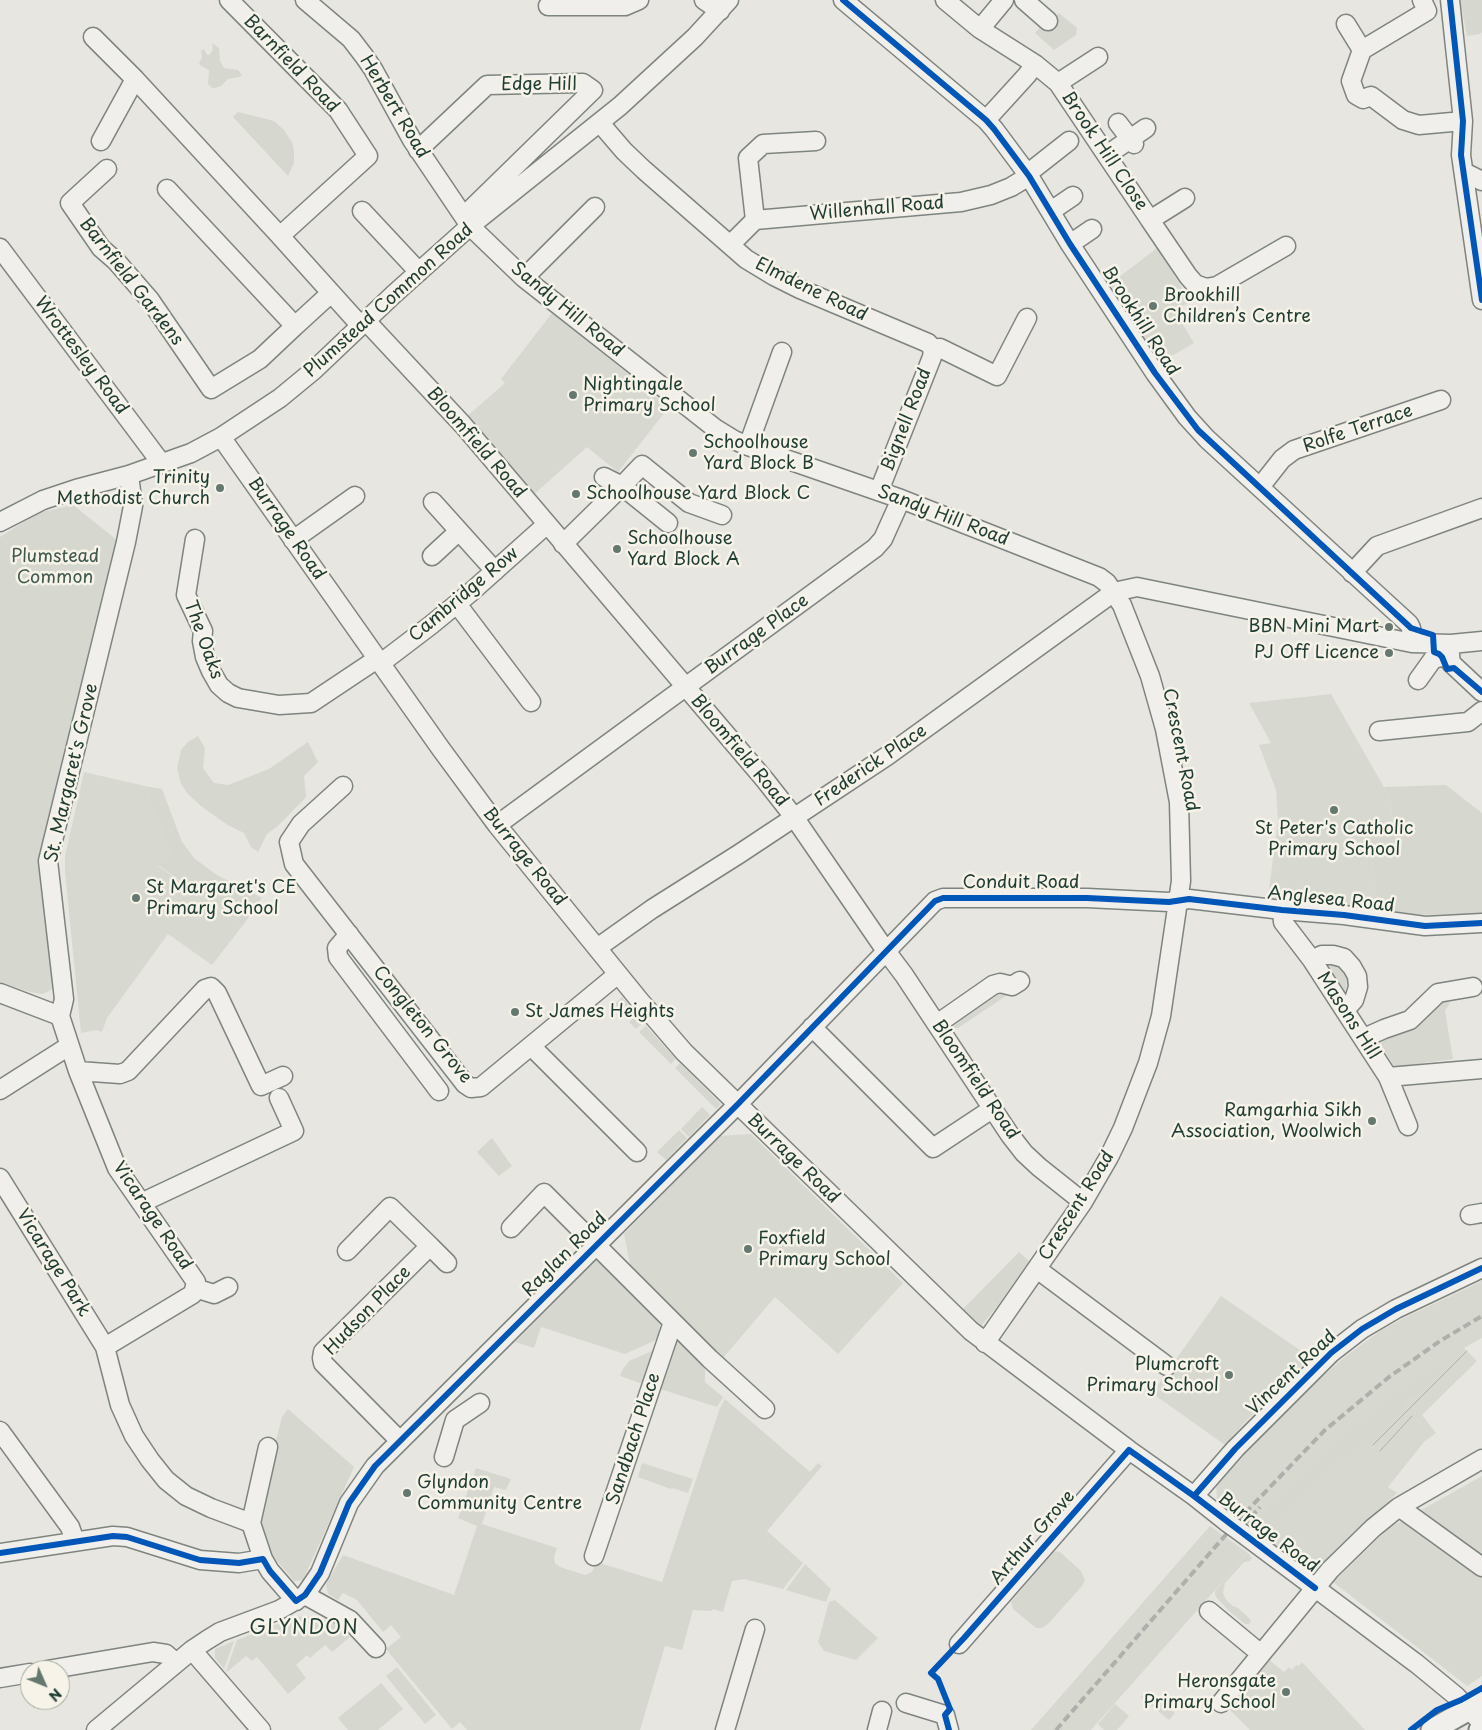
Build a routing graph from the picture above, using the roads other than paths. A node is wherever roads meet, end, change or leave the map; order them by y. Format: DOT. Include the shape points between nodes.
graph roads {
  1 [pos="229,0"];
  2 [pos="305,0"];
  3 [pos="639,0"];
  4 [pos="704,0"];
  5 [pos="843,0"];
  6 [pos="945,0"];
  7 [pos="1004,0"];
  8 [pos="1024,0"];
  9 [pos="1422,0"];
  10 [pos="1450,0"];
  11 [pos="548,6"];
  12 [pos="724,6"];
  13 [pos="1048,21"];
  14 [pos="1346,24"];
  15 [pos="980,29"];
  16 [pos="93,37"];
  17 [pos="1362,50"];
  18 [pos="1098,57"];
  19 [pos="1035,64"];
  20 [pos="135,79"];
  21 [pos="1058,82"];
  22 [pos="986,120"];
  23 [pos="1463,121"];
  24 [pos="600,123"];
  25 [pos="1118,123"];
  26 [pos="1146,128"];
  27 [pos="816,141"];
  28 [pos="1069,141"];
  29 [pos="100,142"];
  30 [pos="1132,142"];
  31 [pos="418,150"];
  32 [pos="1107,155"];
  33 [pos="107,169"];
  34 [pos="1464,172"];
  35 [pos="1028,175"];
  36 [pos="1482,180"];
  37 [pos="167,189"];
  38 [pos="1073,196"];
  39 [pos="1185,198"];
  40 [pos="595,207"];
  41 [pos="1051,211"];
  42 [pos="362,212"];
  43 [pos="755,220"];
  44 [pos="1150,220"];
  45 [pos="467,221"];
  46 [pos="1092,229"];
  47 [pos="280,236"];
  48 [pos="1070,244"];
  49 [pos="730,245"];
  50 [pos="1286,246"];
  51 [pos="0,248"];
  52 [pos="419,272"];
  53 [pos="524,278"];
  54 [pos="332,293"];
  55 [pos="1482,300"];
  56 [pos="1027,318"];
  57 [pos="364,324"];
  58 [pos="296,326"];
  59 [pos="933,349"];
  60 [pos="782,352"];
  61 [pos="1441,400"];
  62 [pos="221,437"];
  63 [pos="748,446"];
  64 [pos="162,464"];
  65 [pos="129,476"];
  66 [pos="604,477"];
  67 [pos="622,486"];
  68 [pos="1260,487"];
  69 [pos="879,491"];
  70 [pos="355,496"];
  71 [pos="901,499"];
  72 [pos="433,502"];
  73 [pos="1482,508"];
  74 [pos="722,515"];
  75 [pos="0,522"];
  76 [pos="668,523"];
  77 [pos="546,525"];
  78 [pos="459,531"];
  79 [pos="195,540"];
  80 [pos="293,540"];
  81 [pos="563,544"];
  82 [pos="432,556"];
  83 [pos="495,571"];
  84 [pos="1352,573"];
  85 [pos="1114,592"];
  86 [pos="457,604"];
  87 [pos="1482,641"];
  88 [pos="1412,643"];
  89 [pos="1450,650"];
  90 [pos="379,661"];
  91 [pos="1418,680"];
  92 [pos="685,687"];
  93 [pos="1482,692"];
  94 [pos="531,702"];
  95 [pos="1482,711"];
  96 [pos="1379,731"];
  97 [pos="343,786"];
  98 [pos="794,817"];
  99 [pos="497,825"];
  100 [pos="1178,900"];
  101 [pos="1282,910"];
  102 [pos="1482,923"];
  103 [pos="349,934"];
  104 [pos="597,948"];
  105 [pos="886,951"];
  106 [pos="1312,960"];
  107 [pos="618,974"];
  108 [pos="1020,981"];
  109 [pos="1473,987"];
  110 [pos="0,993"];
  111 [pos="1345,1010"];
  112 [pos="60,1016"];
  113 [pos="937,1024"];
  114 [pos="812,1027"];
  115 [pos="1364,1038"];
  116 [pos="69,1046"];
  117 [pos="531,1046"];
  118 [pos="1482,1069"];
  119 [pos="78,1071"];
  120 [pos="283,1076"];
  121 [pos="1388,1077"];
  122 [pos="0,1090"];
  123 [pos="439,1090"];
  124 [pos="279,1098"];
  125 [pos="737,1105"];
  126 [pos="992,1109"];
  127 [pos="1408,1126"];
  128 [pos="637,1152"];
  129 [pos="0,1178"];
  130 [pos="1083,1202"];
  131 [pos="141,1203"];
  132 [pos="511,1228"];
  133 [pos="596,1245"];
  134 [pos="430,1246"];
  135 [pos="347,1251"];
  136 [pos="447,1263"];
  137 [pos="1482,1268"];
  138 [pos="1036,1269"];
  139 [pos="228,1287"];
  140 [pos="195,1288"];
  141 [pos="673,1322"];
  142 [pos="985,1343"];
  143 [pos="105,1347"];
  144 [pos="1167,1366"];
  145 [pos="437,1403"];
  146 [pos="480,1404"];
  147 [pos="765,1410"];
  148 [pos="455,1420"];
  149 [pos="0,1431"];
  150 [pos="400,1440"];
  151 [pos="268,1447"];
  152 [pos="1129,1450"];
  153 [pos="444,1457"];
  154 [pos="1482,1459"];
  155 [pos="1194,1496"];
  156 [pos="1399,1507"];
  157 [pos="251,1523"];
  158 [pos="75,1540"];
  159 [pos="0,1552"];
  160 [pos="594,1556"];
  161 [pos="263,1558"];
  162 [pos="1482,1567"];
  163 [pos="1315,1588"];
  164 [pos="300,1598"];
  165 [pos="1209,1611"];
  166 [pos="755,1629"];
  167 [pos="959,1644"];
  168 [pos="376,1648"];
  169 [pos="192,1650"];
  170 [pos="1261,1654"];
  171 [pos="176,1663"];
  172 [pos="70,1666"];
  173 [pos="20,1675"];
  174 [pos="0,1678"];
  175 [pos="906,1703"];
  176 [pos="1221,1703"];
  177 [pos="882,1711"];
  178 [pos="1478,1711"];
  179 [pos="98,1729"];
  180 [pos="260,1730"];
  181 [pos="725,1730"];
  182 [pos="877,1730"];
  183 [pos="949,1730"];
  184 [pos="1432,1730"];
  1 -- 47 [label="street, Barnfield Road" via="338,110 368,156"];
  2 -- 31 [label="street, Herbert Road" via="351,39 364,56"];
  3 -- 11 [label="street" via="625,6"];
  4 -- 12 [label="street"];
  5 -- 22 [label="street, Brookhill Road"];
  6 -- 15 [label="street, Brook Hill Close"];
  7 -- 15 [label="street"];
  8 -- 13 [label="street"];
  9 -- 17 [label="street" via="1427,12"];
  10 -- 23 [label="street"];
  12 -- 24 [label="street, Plumstead Common Road" via="662,69"];
  14 -- 17 [label="street"];
  15 -- 19 [label="street, Brook Hill Close"];
  16 -- 20 [label="street"];
  17 -- 23 [label="street" via="1351,81 1356,95 1363,100 1371,96 1403,120 1419,126"];
  18 -- 21 [label="street, Brook Hill Close"];
  19 -- 21 [label="street, Brook Hill Close"];
  19 -- 22 [label="street"];
  20 -- 29 [label="street"];
  20 -- 47 [label="street"];
  21 -- 32 [label="street, Brook Hill Close"];
  22 -- 35 [label="street, Brookhill Road"];
  23 -- 34 [label="street" via="1461,155"];
  24 -- 45 [label="street, Plumstead Common Road"];
  24 -- 49 [label="street, Elmdene Road" via="624,152"];
  25 -- 30 [label="street"];
  26 -- 30 [label="street"];
  27 -- 43 [label="street" via="763,144 748,158"];
  28 -- 35 [label="street, Willenhall Road"];
  30 -- 32 [label="street"];
  31 -- 45 [label="street, Herbert Road"];
  31 -- 45 [label="street, Edge Hill" via="487,85 583,82 593,90 478,202"];
  32 -- 44 [label="street, Brook Hill Close"];
  33 -- 58 [label="street, Barnfield Gardens" via="70,203 101,248 150,300 211,389 260,359"];
  34 -- 36 [label="street"];
  34 -- 55 [label="street"];
  35 -- 41 [label="street, Brookhill Road"];
  35 -- 43 [label="street, Willenhall Road" via="1011,187 962,202"];
  37 -- 58 [label="street"];
  38 -- 41 [label="street"];
  39 -- 44 [label="street, Brook Hill Close"];
  40 -- 53 [label="street"];
  41 -- 48 [label="street, Brookhill Road"];
  42 -- 52 [label="street"];
  43 -- 49 [label="street"];
  44 -- 50 [label="street, Brook Hill Close" via="1188,276 1195,284 1206,288 1217,286"];
  45 -- 52 [label="street, Plumstead Common Road"];
  45 -- 53 [label="street, Sandy Hill Road"];
  46 -- 48 [label="street"];
  47 -- 54 [label="street"];
  48 -- 68 [label="street, Brookhill Road" via="1187,417"];
  49 -- 59 [label="street, Elmdene Road" via="774,276 928,343"];
  51 -- 64 [label="street, Wrottesley Road"];
  52 -- 57 [label="street, Plumstead Common Road"];
  53 -- 63 [label="street, Sandy Hill Road" via="716,429"];
  54 -- 57 [label="street"];
  54 -- 58 [label="street, Barnfield Gardens"];
  56 -- 59 [label="street, Elmdene Road" via="997,376 940,348"];
  57 -- 62 [label="street, Plumstead Common Road" via="280,398"];
  57 -- 77 [label="street, Bloomfield Road" via="463,425"];
  59 -- 69 [label="street, Bignell Road"];
  60 -- 63 [label="street"];
  61 -- 68 [label="street, Rolfe Terrace" via="1294,450 1282,459"];
  62 -- 64 [label="street, Plumstead Common Road"];
  62 -- 80 [label="street, Burrage Road"];
  63 -- 69 [label="street, Sandy Hill Road"];
  64 -- 65 [label="street, Plumstead Common Road"];
  65 -- 75 [label="street, Plumstead Common Road" via="43,500"];
  65 -- 112 [label="street, St. Margaret's Grove" via="133,506 126,542 48,861 64,998"];
  66 -- 67 [label="street"];
  67 -- 74 [label="street" via="642,465 689,503"];
  67 -- 76 [label="street"];
  67 -- 81 [label="street"];
  68 -- 84 [label="street, Brookhill Road"];
  69 -- 71 [label="street, Sandy Hill Road"];
  70 -- 80 [label="street"];
  71 -- 85 [label="street, Sandy Hill Road" via="1098,577"];
  71 -- 92 [label="street, Burrage Place" via="883,539 875,548"];
  72 -- 78 [label="street"];
  73 -- 84 [label="street" via="1377,546"];
  77 -- 81 [label="street, Bloomfield Road"];
  77 -- 83 [label="street, Cambridge Row"];
  78 -- 82 [label="street"];
  78 -- 83 [label="street"];
  79 -- 90 [label="street, The Oaks" via="186,595 203,631 208,664 219,685 228,693 245,700 279,705 311,703"];
  80 -- 90 [label="street, Burrage Road"];
  81 -- 92 [label="street, Bloomfield Road"];
  83 -- 86 [label="street, Cambridge Row"];
  84 -- 88 [label="street, Brookhill Road" via="1409,624"];
  85 -- 88 [label="street" via="1137,587"];
  85 -- 98 [label="street, Frederick Place" via="919,734"];
  85 -- 100 [label="street, Crescent Road" via="1131,624 1165,729 1179,802"];
  86 -- 90 [label="street, Cambridge Row"];
  86 -- 94 [label="street"];
  87 -- 89 [label="street"];
  88 -- 89 [label="street"];
  89 -- 91 [label="street" via="1433,659"];
  89 -- 93 [label="street" via="1454,668"];
  90 -- 99 [label="street, Burrage Road"];
  92 -- 98 [label="street, Bloomfield Road"];
  92 -- 99 [label="street, Burrage Place"];
  95 -- 96 [label="street" via="1468,722"];
  97 -- 103 [label="street, Congleton Grove" via="301,824 289,842 294,864"];
  98 -- 104 [label="street, Frederick Place"];
  98 -- 105 [label="street, Bloomfield Road"];
  99 -- 104 [label="street, Burrage Road"];
  100 -- 101 [label="street, Anglesea Road"];
  100 -- 105 [label="street, Conduit Road" via="944,898 927,908"];
  100 -- 130 [label="street, Crescent Road" via="1161,1016 1148,1063 1123,1128"];
  101 -- 102 [label="street, Anglesea Road" via="1425,926"];
  101 -- 106 [label="street, Masons Hill" via="1283,922"];
  103 -- 117 [label="street, Congleton Grove" via="471,1088 481,1086"];
  103 -- 123 [label="street, Congleton Grove" via="337,948 338,957"];
  104 -- 107 [label="street, Burrage Road"];
  105 -- 113 [label="street, Bloomfield Road"];
  105 -- 114 [label="street, Raglan Road"];
  106 -- 111 [label="street, Masons Hill"];
  106 -- 111 [label="street" via="1322,955 1333,955 1344,958 1352,967 1358,988 1354,1000"];
  107 -- 117 [label="street, Congleton Grove"];
  107 -- 125 [label="street, Burrage Road" via="659,1024"];
  108 -- 113 [label="street" via="1012,986 993,985"];
  109 -- 115 [label="street" via="1438,993 1410,1020"];
  110 -- 112 [label="street"];
  111 -- 115 [label="street, Masons Hill"];
  112 -- 116 [label="street, St. Margaret's Grove"];
  113 -- 126 [label="street, Bloomfield Road"];
  114 -- 125 [label="street, Raglan Road"];
  114 -- 126 [label="street" via="933,1148"];
  115 -- 121 [label="street, Masons Hill"];
  116 -- 119 [label="street, St. Margaret's Grove"];
  116 -- 122 [label="street"];
  117 -- 128 [label="street"];
  118 -- 121 [label="street"];
  119 -- 120 [label="street" via="120,1074 128,1071 205,989 211,987 217,993 261,1086"];
  119 -- 131 [label="street, Vicarage Road" via="116,1168"];
  121 -- 127 [label="street, Masons Hill"];
  124 -- 131 [label="street" via="294,1131"];
  125 -- 133 [label="street, Raglan Road"];
  125 -- 142 [label="street, Burrage Road"];
  126 -- 130 [label="street, Bloomfield Road" via="1024,1153"];
  129 -- 143 [label="street, Vicarage Park"];
  130 -- 138 [label="street, Crescent Road"];
  131 -- 140 [label="street, Vicarage Road" via="196,1282"];
  132 -- 133 [label="street" via="544,1193"];
  133 -- 141 [label="street"];
  133 -- 145 [label="street, Raglan Road"];
  134 -- 135 [label="street" via="390,1207"];
  134 -- 136 [label="street"];
  134 -- 150 [label="street, Hudson Place" via="323,1352 322,1358 323,1363"];
  137 -- 155 [label="street, Vincent Road" via="1396,1309 1331,1353 1235,1449"];
  138 -- 142 [label="street, Crescent Road"];
  138 -- 144 [label="street"];
  139 -- 140 [label="street" via="214,1294"];
  140 -- 143 [label="street, Vicarage Road" via="193,1294"];
  141 -- 147 [label="street"];
  141 -- 160 [label="street, Sandbach Place"];
  142 -- 152 [label="street, Burrage Road"];
  143 -- 157 [label="street, Vicarage Park" via="120,1405 134,1436 160,1473 186,1496"];
  145 -- 148 [label="street"];
  145 -- 150 [label="street, Raglan Road"];
  146 -- 148 [label="street"];
  148 -- 153 [label="street"];
  149 -- 158 [label="street" via="70,1527"];
  150 -- 164 [label="street, Raglan Road" via="375,1466 350,1503 320,1573"];
  151 -- 157 [label="street"];
  152 -- 155 [label="street, Burrage Road"];
  152 -- 167 [label="street, Arthur Grove"];
  154 -- 156 [label="street"];
  155 -- 163 [label="street, Burrage Road, bridge"];
  156 -- 162 [label="street"];
  156 -- 163 [label="street" via="1345,1555"];
  157 -- 161 [label="street"];
  158 -- 159 [label="street"];
  158 -- 161 [label="street" via="127,1537 219,1563"];
  161 -- 164 [label="street" via="270,1572"];
  163 -- 170 [label="street"];
  163 -- 178 [label="street, Burrage Road"];
  164 -- 168 [label="street" via="350,1620"];
  164 -- 169 [label="street" via="279,1610 220,1632"];
  165 -- 170 [label="street"];
  166 -- 181 [label="street"];
  169 -- 171 [label="street"];
  169 -- 180 [label="street"];
  170 -- 176 [label="street"];
  171 -- 172 [label="street" via="166,1654 153,1652"];
  171 -- 179 [label="street"];
  173 -- 174 [label="street"];
  175 -- 183 [label="street" via="944,1715"];
  177 -- 182 [label="street"];
  178 -- 184 [label="main road"];
}
